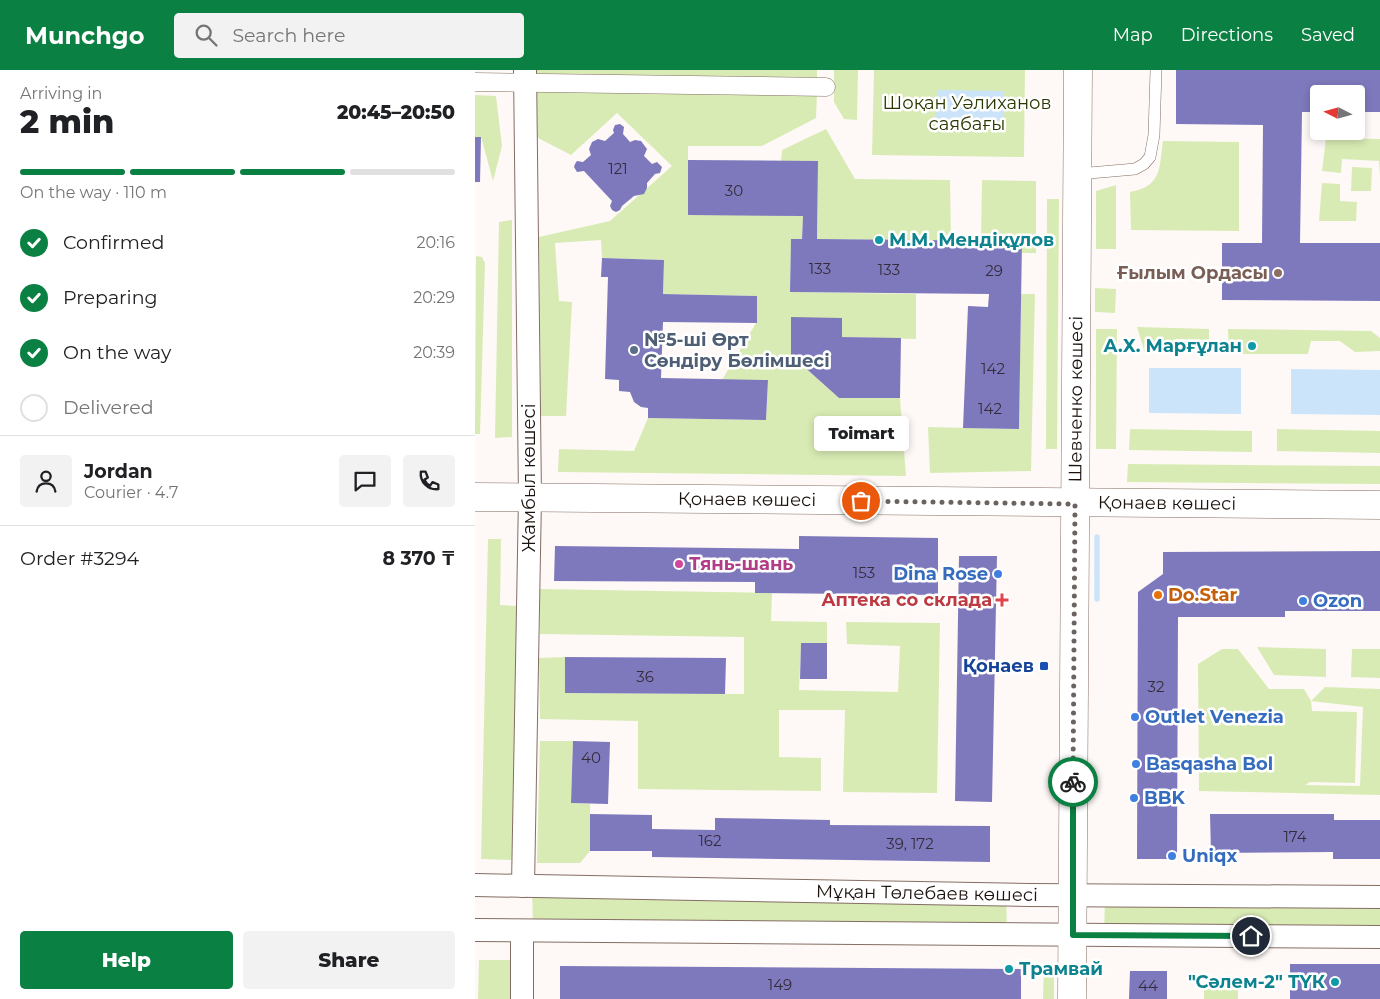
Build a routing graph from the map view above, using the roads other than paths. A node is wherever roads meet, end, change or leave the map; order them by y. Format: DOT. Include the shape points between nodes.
graph roads {
  1 [pos="1078,70"];
  2 [pos="1156,70"];
  3 [pos="525,76"];
  4 [pos="475,82"];
  5 [pos="826,87"];
  6 [pos="1078,174"];
  7 [pos="475,497"];
  8 [pos="530,497"];
  9 [pos="1075,504"];
  10 [pos="1380,505"];
  11 [pos="475,885"];
  12 [pos="523,886"];
  13 [pos="1073,896"];
  14 [pos="1380,897"];
  15 [pos="475,930"];
  16 [pos="522,931"];
  17 [pos="1073,935"];
  18 [pos="1380,937"];
  19 [pos="522,999"];
  20 [pos="1072,999"];
  1 -- 6 [label="street, Шевченко көшесі"];
  2 -- 6 [label="lane" via="1155,135 1150,157 1135,169"];
  3 -- 4 [label="street"];
  3 -- 5 [label="street"];
  3 -- 8 [label="street, Жамбыл көшесі"];
  6 -- 9 [label="street, Шевченко көшесі"];
  7 -- 8 [label="street, Қонаев көшесі"];
  8 -- 9 [label="street, Қонаев көшесі"];
  8 -- 12 [label="street, Жамбыл көшесі"];
  9 -- 10 [label="street, Қонаев көшесі"];
  9 -- 13 [label="street, Шевченко көшесі"];
  11 -- 12 [label="street, Мұқан Төлебаев көшесі"];
  12 -- 13 [label="street, Мұқан Төлебаев көшесі"];
  13 -- 14 [label="street, Мұқан Төлебаев көшесі"];
  13 -- 17 [label="street, Шевченко көшесі"];
  15 -- 16 [label="street"];
  16 -- 17 [label="street"];
  16 -- 19 [label="street"];
  17 -- 18 [label="street"];
  17 -- 20 [label="street, Шевченко көшесі"];
}
